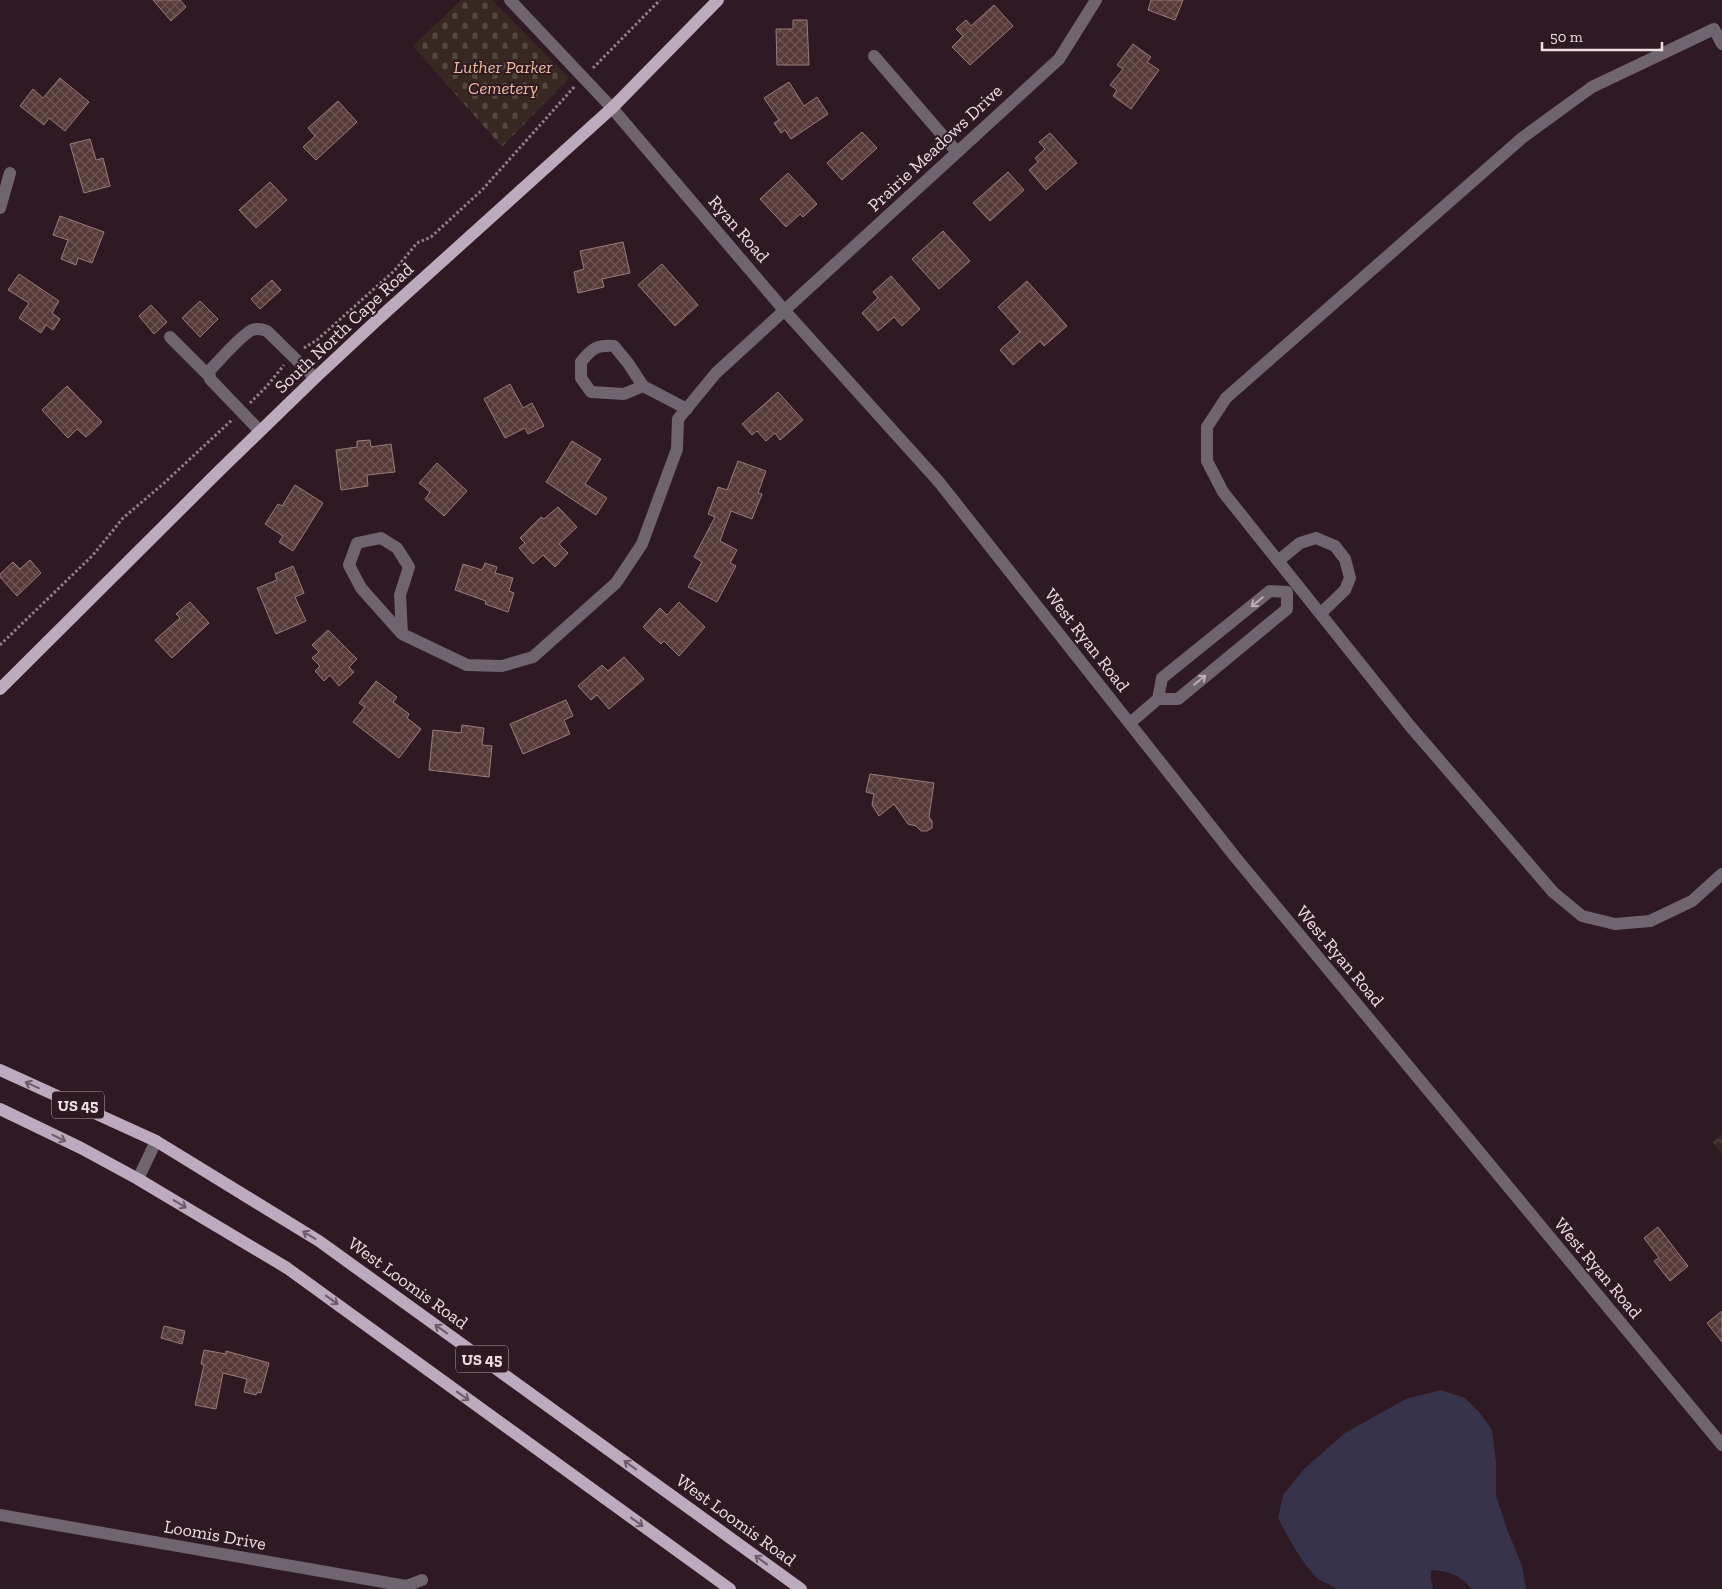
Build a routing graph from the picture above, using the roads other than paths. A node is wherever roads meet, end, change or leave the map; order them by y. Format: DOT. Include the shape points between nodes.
graph roads {
  1 [pos="510,0"];
  2 [pos="718,0"];
  3 [pos="1096,0"];
  4 [pos="1718,26"];
  5 [pos="1722,44"];
  6 [pos="874,56"];
  7 [pos="612,108"];
  8 [pos="958,152"];
  9 [pos="10,172"];
  10 [pos="0,208"];
  11 [pos="784,310"];
  12 [pos="170,337"];
  13 [pos="210,377"];
  14 [pos="315,378"];
  15 [pos="643,386"];
  16 [pos="687,409"];
  17 [pos="260,431"];
  18 [pos="939,482"];
  19 [pos="1278,561"];
  20 [pos="1298,584"];
  21 [pos="1287,592"];
  22 [pos="1321,613"];
  23 [pos="402,634"];
  24 [pos="0,690"];
  25 [pos="1158,699"];
  26 [pos="1130,723"];
  27 [pos="1722,874"];
  28 [pos="0,1070"];
  29 [pos="0,1109"];
  30 [pos="156,1141"];
  31 [pos="138,1179"];
  32 [pos="1722,1445"];
  33 [pos="0,1516"];
  34 [pos="422,1580"];
  35 [pos="730,1589"];
  36 [pos="801,1589"];
  1 -- 7 [label="street, Ryan Road"];
  2 -- 7 [label="main road, South North Cape Road"];
  3 -- 8 [label="street, Prairie Meadows Drive" via="1059,58"];
  4 -- 5 [label="street"];
  4 -- 19 [label="street" via="1592,87 1522,138 1226,398 1207,427 1207,461 1228,498"];
  6 -- 8 [label="street"];
  7 -- 11 [label="street, Ryan Road"];
  7 -- 14 [label="main road, South North Cape Road"];
  8 -- 11 [label="street, Prairie Meadows Drive"];
  9 -- 10 [label="street"];
  11 -- 16 [label="street, Prairie Meadows Drive" via="716,373"];
  11 -- 18 [label="street, Ryan Road"];
  12 -- 13 [label="street"];
  13 -- 14 [label="street" via="211,369 245,335 253,329 260,329 267,331"];
  13 -- 17 [label="street"];
  14 -- 17 [label="main road, South North Cape Road"];
  15 -- 15 [label="street" via="614,346 590,351 581,362 582,378 591,392 624,394"];
  15 -- 16 [label="street"];
  16 -- 23 [label="street, Prairie Meadows Drive" via="678,419 677,449 642,544 616,583 533,657 502,666 467,665"];
  17 -- 24 [label="main road, South North Cape Road"];
  18 -- 26 [label="street, West Ryan Road"];
  19 -- 20 [label="street"];
  19 -- 22 [label="street" via="1300,542 1316,538 1335,546 1346,559 1350,578 1345,590"];
  20 -- 21 [label="street"];
  20 -- 22 [label="street"];
  21 -- 25 [label="street, one-way" via="1270,592 1162,678"];
  25 -- 21 [label="street, one-way" via="1178,699 1287,609"];
  22 -- 27 [label="street" via="1410,726 1540,877 1582,916 1615,924 1650,921 1692,901"];
  23 -- 23 [label="street" via="361,588 349,565 358,543 381,538 397,548 409,567 400,595"];
  25 -- 26 [label="street"];
  26 -- 32 [label="street, West Ryan Road" via="1236,858"];
  30 -- 28 [label="main road, US 45, one-way"];
  29 -- 31 [label="main road, US 45, one-way"];
  30 -- 31 [label="street"];
  36 -- 30 [label="main road, West Loomis Road / US 45, one-way" via="319,1241"];
  31 -- 35 [label="main road, US 45, one-way" via="287,1268"];
  33 -- 34 [label="street, Loomis Drive" via="406,1586"];
}
